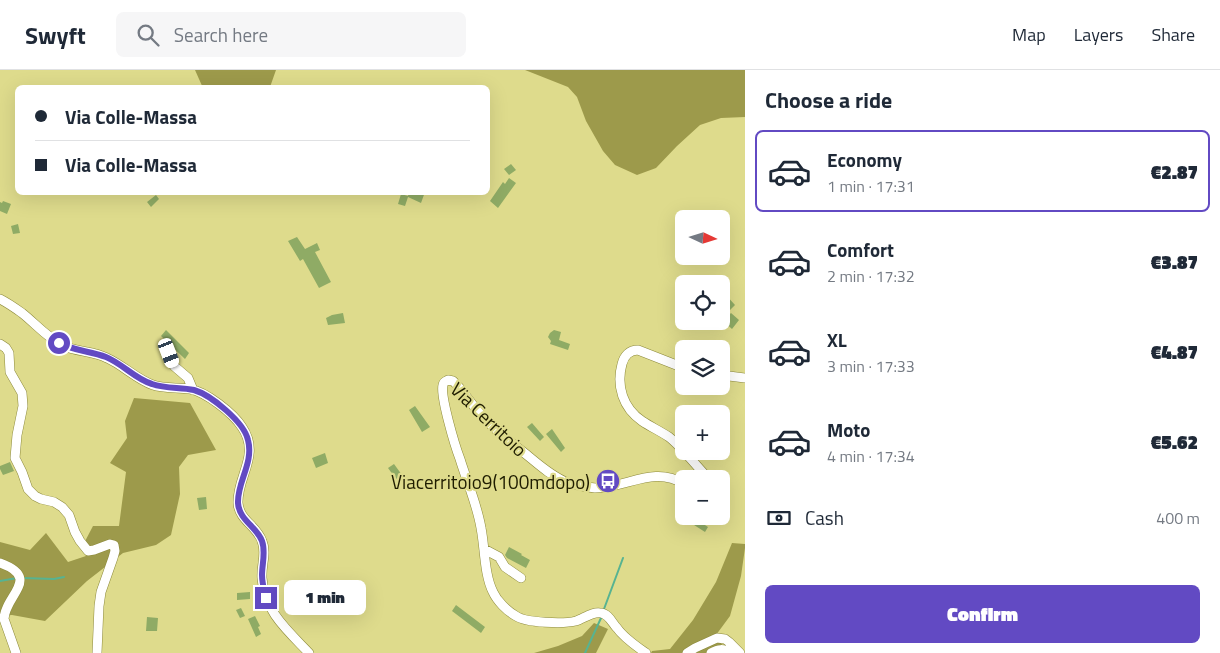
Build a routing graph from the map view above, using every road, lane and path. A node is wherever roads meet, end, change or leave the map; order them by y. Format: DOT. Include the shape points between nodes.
graph roads {
  1 [pos="0,299"];
  2 [pos="0,344"];
  3 [pos="169,353"];
  4 [pos="675,364"];
  5 [pos="730,376"];
  6 [pos="745,378"];
  7 [pos="194,390"];
  8 [pos="700,470"];
  9 [pos="675,479"];
  10 [pos="484,549"];
  11 [pos="0,564"];
  12 [pos="521,578"];
  13 [pos="16,653"];
  14 [pos="97,653"];
  15 [pos="309,653"];
  16 [pos="646,653"];
  17 [pos="687,653"];
  18 [pos="711,653"];
  19 [pos="731,653"];
  20 [pos="740,653"];
  1 -- 7 [label="street" via="66,347 107,358 152,384"];
  2 -- 14 [label="street" via="9,353 10,372 22,393 15,458 28,489 41,499 54,502 70,515 75,532 88,551 114,545 113,558 101,592"];
  3 -- 7 [label="street" via="174,366 188,378"];
  4 -- 8 [label="street" via="647,353 629,352 622,362 620,388 624,401 640,420 669,438"];
  5 -- 6 [label="street"];
  7 -- 15 [label="street" via="213,400 245,431 249,458 239,509 260,535 264,549 262,575 266,598 279,622"];
  9 -- 10 [label="street, Via Cerritoio" via="651,477 606,487 566,482 542,468 502,434 477,411 453,381 448,380 442,386 445,408 475,503"];
  10 -- 12 [label="street" via="499,557 505,567"];
  10 -- 16 [label="street, Via Cerritoio" via="493,592 515,616 530,622 566,622 602,613"];
  11 -- 13 [label="street" via="13,568 20,580 17,593 4,614"];
  17 -- 20 [label="street" via="717,638 730,642"];
  18 -- 19 [label="street" via="723,649"];
}
